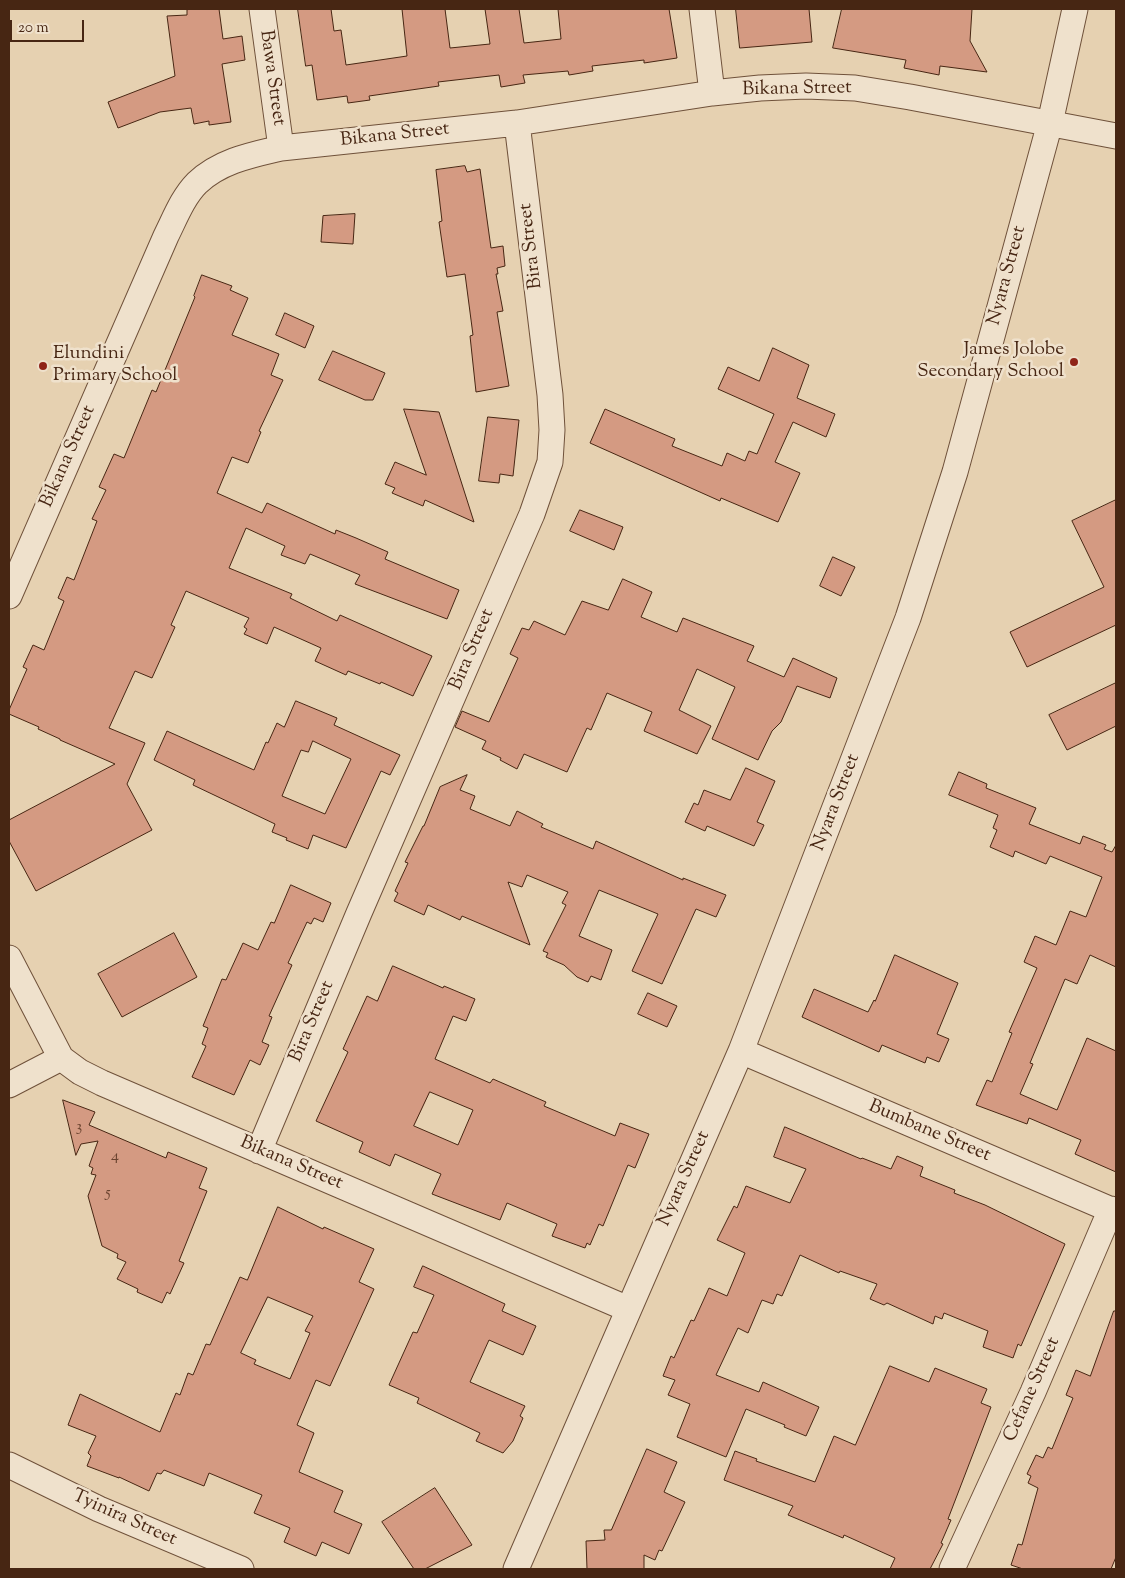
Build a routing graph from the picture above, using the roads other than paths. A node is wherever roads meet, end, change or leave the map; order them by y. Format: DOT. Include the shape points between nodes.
graph roads {
  1 [pos="262,9"];
  2 [pos="702,9"];
  3 [pos="1075,9"];
  4 [pos="712,93"];
  5 [pos="517,123"];
  6 [pos="1050,123"];
  7 [pos="1116,136"];
  8 [pos="281,148"];
  9 [pos="9,596"];
  10 [pos="9,958"];
  11 [pos="741,1051"];
  12 [pos="61,1058"];
  13 [pos="9,1085"];
  14 [pos="259,1151"];
  15 [pos="1114,1210"];
  16 [pos="628,1310"];
  17 [pos="9,1465"];
  18 [pos="241,1569"];
  19 [pos="516,1569"];
  20 [pos="952,1569"];
  1 -- 8 [label="street, Bawa Street"];
  2 -- 4 [label="street"];
  3 -- 6 [label="street, Nyara Street"];
  4 -- 5 [label="street, Bikana Street"];
  4 -- 6 [label="street, Bikana Street" via="806,86 855,88"];
  5 -- 8 [label="street, Bikana Street"];
  5 -- 14 [label="street, Bira Street" via="550,395 550,462 528,522"];
  6 -- 7 [label="street"];
  6 -- 11 [label="street, Nyara Street" via="955,472 908,618"];
  8 -- 9 [label="street, Bikana Street" via="245,156 218,167 196,184 180,207"];
  10 -- 12 [label="street, Bikana Street"];
  11 -- 15 [label="street, Bumbane Street"];
  11 -- 16 [label="street, Nyara Street"];
  12 -- 13 [label="street"];
  12 -- 14 [label="street, Bikana Street" via="102,1084"];
  14 -- 16 [label="street, Bikana Street"];
  15 -- 20 [label="street, Cefane Street"];
  16 -- 19 [label="street, Nyara Street"];
  17 -- 18 [label="street, Tyinira Street" via="99,1509"];
}
